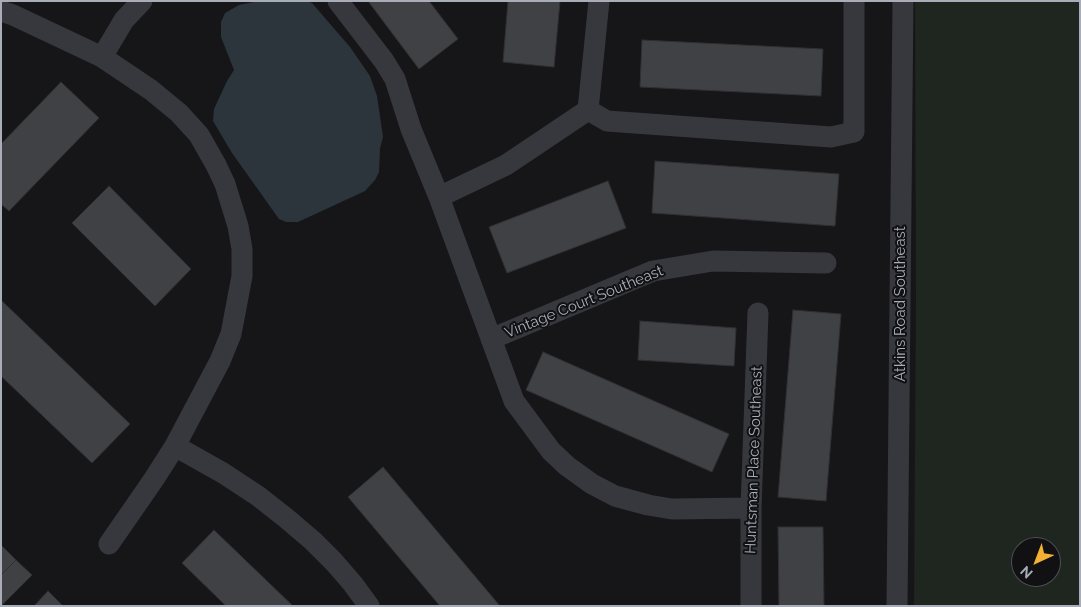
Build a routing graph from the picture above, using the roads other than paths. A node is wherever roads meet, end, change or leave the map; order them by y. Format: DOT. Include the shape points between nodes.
graph roads {
  1 [pos="142,1"];
  2 [pos="338,1"];
  3 [pos="599,1"];
  4 [pos="854,1"];
  5 [pos="903,1"];
  6 [pos="1,12"];
  7 [pos="102,57"];
  8 [pos="588,110"];
  9 [pos="439,197"];
  10 [pos="826,263"];
  11 [pos="758,313"];
  12 [pos="491,339"];
  13 [pos="174,446"];
  14 [pos="751,508"];
  15 [pos="109,544"];
  16 [pos="369,606"];
  17 [pos="751,606"];
  18 [pos="897,606"];
  1 -- 7 [label="street" via="124,20"];
  2 -- 9 [label="street, Vintage Court Southeast" via="394,79"];
  3 -- 8 [label="street"];
  4 -- 8 [label="street" via="854,132 831,137 607,121"];
  5 -- 18 [label="street, Atkins Road Southeast"];
  6 -- 7 [label="street"];
  7 -- 13 [label="street" via="151,90 199,135 225,184 238,226 242,276 231,334"];
  8 -- 9 [label="street" via="506,165"];
  9 -- 12 [label="street, Vintage Court Southeast"];
  10 -- 12 [label="street, Vintage Court Southeast" via="713,261 653,271"];
  11 -- 14 [label="street, Huntsman Place Southeast"];
  12 -- 14 [label="street, Vintage Court Southeast" via="514,401 531,426 551,451 592,484 615,496 672,509"];
  13 -- 15 [label="street"];
  13 -- 16 [label="street" via="223,473 286,518 334,562"];
  14 -- 17 [label="street, Huntsman Place Southeast"];
}
